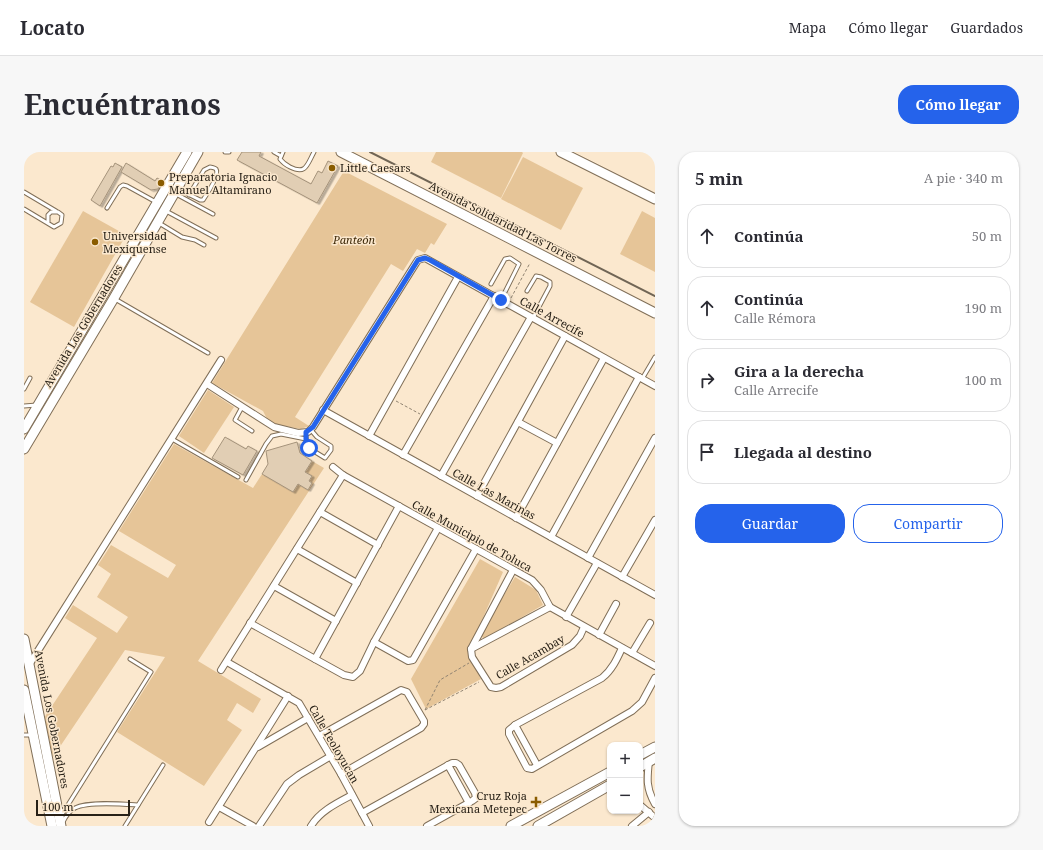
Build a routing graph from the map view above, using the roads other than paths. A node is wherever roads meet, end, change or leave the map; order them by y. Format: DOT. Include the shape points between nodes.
graph roads {
  1 [pos="187,152"];
  2 [pos="198,152"];
  3 [pos="225,152"];
  4 [pos="229,152"];
  5 [pos="274,152"];
  6 [pos="283,152"];
  7 [pos="314,152"];
  8 [pos="341,152"];
  9 [pos="561,152"];
  10 [pos="281,156"];
  11 [pos="176,190"];
  12 [pos="24,192"];
  13 [pos="189,195"];
  14 [pos="655,199"];
  15 [pos="156,202"];
  16 [pos="107,208"];
  17 [pos="24,209"];
  18 [pos="164,210"];
  19 [pos="56,211"];
  20 [pos="213,214"];
  21 [pos="48,222"];
  22 [pos="157,222"];
  23 [pos="216,238"];
  24 [pos="204,245"];
  25 [pos="458,277"];
  26 [pos="491,284"];
  27 [pos="526,291"];
  28 [pos="494,296"];
  29 [pos="114,298"];
  30 [pos="501,300"];
  31 [pos="653,311"];
  32 [pos="532,318"];
  33 [pos="565,336"];
  34 [pos="74,343"];
  35 [pos="84,348"];
  36 [pos="208,353"];
  37 [pos="655,357"];
  38 [pos="604,358"];
  39 [pos="222,360"];
  40 [pos="30,378"];
  41 [pos="640,378"];
  42 [pos="207,384"];
  43 [pos="655,386"];
  44 [pos="24,389"];
  45 [pos="38,405"];
  46 [pos="24,406"];
  47 [pos="242,407"];
  48 [pos="323,410"];
  49 [pos="518,422"];
  50 [pos="25,425"];
  51 [pos="252,431"];
  52 [pos="307,434"];
  53 [pos="369,436"];
  54 [pos="172,438"];
  55 [pos="655,438"];
  56 [pos="557,443"];
  57 [pos="24,449"];
  58 [pos="403,455"];
  59 [pos="333,467"];
  60 [pos="343,475"];
  61 [pos="441,476"];
  62 [pos="238,477"];
  63 [pos="246,480"];
  64 [pos="477,496"];
  65 [pos="399,506"];
  66 [pos="320,512"];
  67 [pos="516,518"];
  68 [pos="655,520"];
  69 [pos="438,528"];
  70 [pos="551,537"];
  71 [pos="378,545"];
  72 [pos="297,549"];
  73 [pos="476,549"];
  74 [pos="588,558"];
  75 [pos="597,563"];
  76 [pos="513,570"];
  77 [pos="622,577"];
  78 [pos="357,583"];
  79 [pos="274,586"];
  80 [pos="655,595"];
  81 [pos="616,604"];
  82 [pos="550,608"];
  83 [pos="566,617"];
  84 [pos="336,621"];
  85 [pos="650,622"];
  86 [pos="250,623"];
  87 [pos="584,627"];
  88 [pos="598,635"];
  89 [pos="24,639"];
  90 [pos="374,642"];
  91 [pos="622,648"];
  92 [pos="471,649"];
  93 [pos="632,653"];
  94 [pos="130,659"];
  95 [pos="315,659"];
  96 [pos="227,662"];
  97 [pos="29,665"];
  98 [pos="655,666"];
  99 [pos="221,670"];
  100 [pos="655,678"];
  101 [pos="24,690"];
  102 [pos="288,696"];
  103 [pos="26,711"];
  104 [pos="308,718"];
  105 [pos="516,725"];
  106 [pos="33,734"];
  107 [pos="319,736"];
  108 [pos="655,747"];
  109 [pos="257,748"];
  110 [pos="643,753"];
  111 [pos="331,756"];
  112 [pos="652,760"];
  113 [pos="163,765"];
  114 [pos="448,765"];
  115 [pos="538,765"];
  116 [pos="643,765"];
  117 [pos="341,774"];
  118 [pos="607,774"];
  119 [pos="607,787"];
  120 [pos="352,795"];
  121 [pos="469,803"];
  122 [pos="655,804"];
  123 [pos="138,805"];
  124 [pos="219,807"];
  125 [pos="643,807"];
  126 [pos="541,810"];
  127 [pos="649,812"];
  128 [pos="362,813"];
  129 [pos="655,818"];
  130 [pos="546,821"];
  131 [pos="209,822"];
  132 [pos="58,824"];
  133 [pos="125,826"];
  134 [pos="253,826"];
  135 [pos="259,826"];
  136 [pos="310,826"];
  137 [pos="369,826"];
  138 [pos="427,826"];
  139 [pos="511,826"];
  140 [pos="538,826"];
  141 [pos="632,826"];
  1 -- 15 [label="street, Avenida Los Gobernadores"];
  2 -- 11 [label="street, Avenida Los Gobernadores"];
  3 -- 4 [label="lane"];
  5 -- 10 [label="lane"];
  6 -- 10 [label="lane"];
  7 -- 10 [label="lane" via="302,171 284,164"];
  8 -- 31 [label="street, Avenida Solidaridad Las Torres"];
  9 -- 14 [label="street"];
  11 -- 13 [label="lane"];
  11 -- 18 [label="street, Avenida Los Gobernadores"];
  11 -- 20 [label="lane"];
  12 -- 19 [label="lane"];
  13 -- 13 [label="lane" via="203,200 216,177 215,168 210,166 204,170"];
  15 -- 16 [label="lane" via="123,185"];
  15 -- 34 [label="street, Avenida Los Gobernadores"];
  17 -- 21 [label="lane"];
  18 -- 22 [label="street, Avenida Los Gobernadores"];
  18 -- 23 [label="lane"];
  19 -- 21 [label="lane" via="48,215"];
  19 -- 21 [label="lane" via="62,215 61,223 54,227"];
  22 -- 24 [label="lane" via="182,237"];
  22 -- 29 [label="street, Avenida Los Gobernadores"];
  25 -- 28 [label="street, Calle Arrecife"];
  25 -- 48 [label="street, Calle Arrecife" via="430,260 418,260"];
  25 -- 53 [label="street"];
  26 -- 30 [label="lane" via="505,259 510,258 519,264"];
  27 -- 32 [label="lane" via="536,276 550,282"];
  28 -- 30 [label="street, Calle Arrecife"];
  28 -- 58 [label="street"];
  29 -- 35 [label="street, Avenida Los Gobernadores"];
  29 -- 36 [label="lane"];
  30 -- 32 [label="street, Calle Arrecife"];
  32 -- 33 [label="street, Calle Arrecife"];
  32 -- 61 [label="street"];
  33 -- 38 [label="street, Calle Arrecife"];
  33 -- 49 [label="street"];
  34 -- 35 [label="street"];
  34 -- 45 [label="street, Avenida Los Gobernadores"];
  35 -- 57 [label="street, Avenida Los Gobernadores"];
  37 -- 41 [label="lane"];
  38 -- 41 [label="street, Calle Arrecife"];
  38 -- 56 [label="street"];
  39 -- 42 [label="street"];
  40 -- 44 [label="lane"];
  41 -- 43 [label="street, Calle Arrecife"];
  41 -- 70 [label="street"];
  42 -- 47 [label="street"];
  42 -- 54 [label="street"];
  45 -- 46 [label="lane"];
  45 -- 50 [label="street, Avenida Los Gobernadores"];
  47 -- 51 [label="lane" via="235,420"];
  47 -- 52 [label="street" via="274,427"];
  48 -- 52 [label="street"];
  48 -- 53 [label="street, Calle Las Marinas"];
  49 -- 56 [label="street"];
  49 -- 64 [label="street"];
  52 -- 52 [label="lane" via="307,447 326,457 331,450 330,445"];
  52 -- 63 [label="lane" via="272,436"];
  53 -- 58 [label="street, Calle Las Marinas"];
  54 -- 62 [label="lane"];
  54 -- 97 [label="street"];
  55 -- 74 [label="street"];
  56 -- 67 [label="street"];
  58 -- 61 [label="street, Calle Las Marinas"];
  59 -- 60 [label="street, Calle Municipio de Toluca"];
  60 -- 65 [label="street, Calle Municipio de Toluca"];
  60 -- 66 [label="street"];
  61 -- 64 [label="street, Calle Las Marinas"];
  64 -- 67 [label="street, Calle Las Marinas"];
  65 -- 69 [label="street, Calle Municipio de Toluca"];
  65 -- 71 [label="street"];
  66 -- 71 [label="street"];
  66 -- 72 [label="street"];
  67 -- 70 [label="street, Calle Las Marinas"];
  68 -- 77 [label="street"];
  69 -- 73 [label="street, Calle Municipio de Toluca"];
  69 -- 90 [label="street"];
  70 -- 74 [label="street, Calle Las Marinas"];
  71 -- 78 [label="street"];
  72 -- 78 [label="street"];
  72 -- 79 [label="street"];
  73 -- 76 [label="street, Calle Municipio de Toluca"];
  73 -- 90 [label="street" via="413,660 408,661"];
  74 -- 75 [label="street, Calle Las Marinas"];
  75 -- 77 [label="street, Calle Las Marinas"];
  75 -- 83 [label="street"];
  76 -- 82 [label="street, Calle Municipio de Toluca" via="537,585"];
  76 -- 92 [label="street"];
  77 -- 80 [label="street, Calle Las Marinas"];
  78 -- 84 [label="street"];
  79 -- 84 [label="street"];
  79 -- 86 [label="street"];
  81 -- 88 [label="street"];
  82 -- 83 [label="street"];
  82 -- 92 [label="street"];
  83 -- 87 [label="street"];
  84 -- 95 [label="street"];
  85 -- 93 [label="street"];
  86 -- 95 [label="street"];
  86 -- 96 [label="street"];
  87 -- 88 [label="street"];
  87 -- 92 [label="street, Calle Acambay" via="572,645 496,688 491,687 485,678 470,652"];
  88 -- 91 [label="street"];
  89 -- 97 [label="street, Avenida Los Gobernadores"];
  90 -- 95 [label="street" via="360,671 353,677 344,675"];
  91 -- 93 [label="street"];
  91 -- 105 [label="street" via="614,664 602,678"];
  93 -- 98 [label="street"];
  94 -- 132 [label="lane" via="151,672"];
  96 -- 99 [label="street"];
  96 -- 102 [label="street, Calle Teoloyucan"];
  97 -- 106 [label="street, Avenida Los Gobernadores"];
  100 -- 115 [label="street" via="638,707"];
  101 -- 103 [label="street, Avenida Los Gobernadores"];
  102 -- 104 [label="street, Calle Teoloyucan" via="299,703"];
  102 -- 109 [label="street"];
  103 -- 106 [label="street, Avenida Los Gobernadores"];
  104 -- 107 [label="street, Calle Teoloyucan"];
  104 -- 109 [label="street"];
  105 -- 115 [label="street"];
  105 -- 115 [label="street" via="509,732 526,767 530,769"];
  106 -- 132 [label="street, Avenida Los Gobernadores"];
  107 -- 111 [label="street, Calle Teoloyucan"];
  107 -- 117 [label="street" via="401,690 407,692 422,717 422,728"];
  108 -- 110 [label="street"];
  109 -- 124 [label="street"];
  111 -- 117 [label="street, Calle Teoloyucan"];
  111 -- 135 [label="street" via="287,784"];
  112 -- 116 [label="street"];
  112 -- 122 [label="street" via="647,778"];
  113 -- 123 [label="lane"];
  114 -- 121 [label="street"];
  114 -- 121 [label="street" via="454,762 458,764 475,793 476,798"];
  114 -- 128 [label="street"];
  117 -- 120 [label="street, Calle Teoloyucan"];
  118 -- 126 [label="street"];
  119 -- 130 [label="street"];
  120 -- 128 [label="street, Calle Teoloyucan"];
  120 -- 136 [label="street" via="319,816"];
  121 -- 138 [label="street"];
  123 -- 132 [label="lane" via="79,806"];
  123 -- 133 [label="lane"];
  124 -- 131 [label="street"];
  124 -- 134 [label="street"];
  125 -- 127 [label="street"];
  126 -- 130 [label="street"];
  126 -- 139 [label="street"];
  127 -- 129 [label="street"];
  127 -- 141 [label="street"];
  128 -- 137 [label="street, Calle Teoloyucan"];
  130 -- 140 [label="street"];
}
